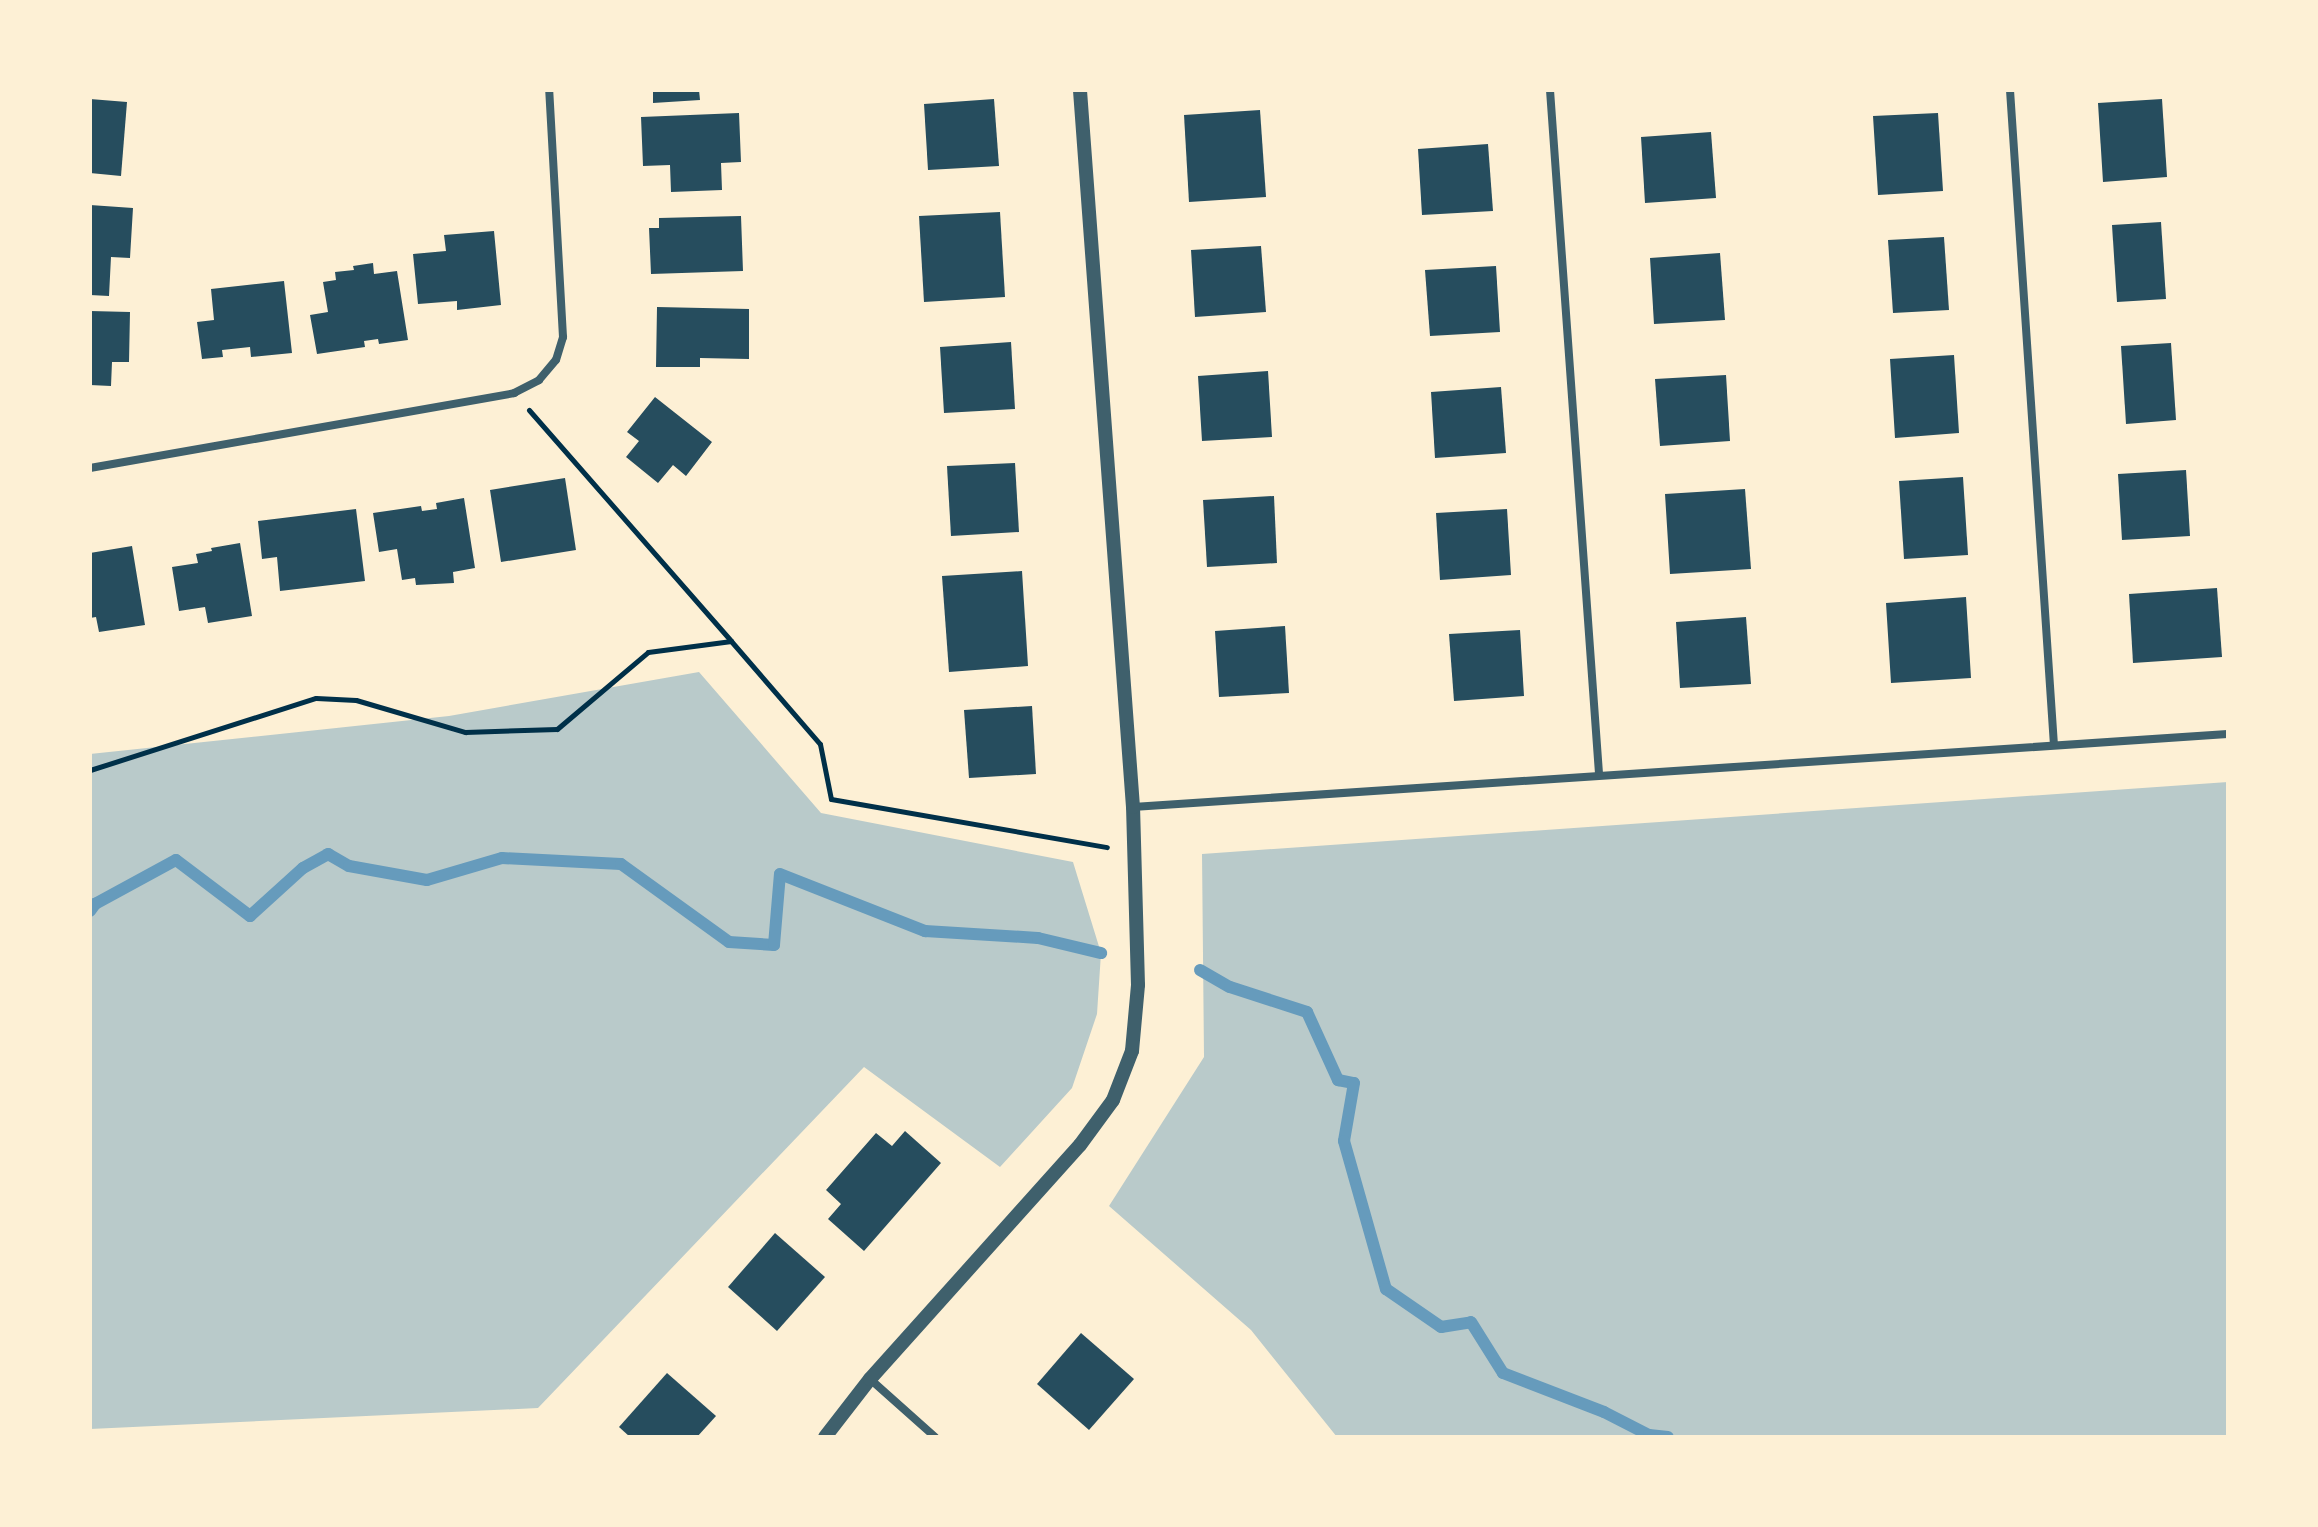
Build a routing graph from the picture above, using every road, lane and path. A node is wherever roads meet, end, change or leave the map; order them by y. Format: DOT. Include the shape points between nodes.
graph roads {
  1 [pos="549,90"];
  2 [pos="1080,90"];
  3 [pos="1550,90"];
  4 [pos="2010,90"];
  5 [pos="514,393"];
  6 [pos="90,468"];
  7 [pos="731,641"];
  8 [pos="2228,734"];
  9 [pos="2054,745"];
  10 [pos="90,770"];
  11 [pos="1599,773"];
  12 [pos="1133,807"];
  13 [pos="1134,846"];
  14 [pos="870,1379"];
  15 [pos="825,1437"];
  16 [pos="935,1437"];
  1 -- 5 [label="street" via="563,337 556,360 539,380"];
  2 -- 12 [label="street"];
  3 -- 11 [label="street"];
  4 -- 9 [label="street"];
  5 -- 6 [label="street"];
  5 -- 7 [label="path"];
  7 -- 10 [label="path" via="648,652 557,729 465,732 356,700 316,698"];
  7 -- 13 [label="path" via="820,744 831,799 1097,848"];
  8 -- 9 [label="street"];
  9 -- 11 [label="street"];
  11 -- 12 [label="street"];
  12 -- 13 [label="street"];
  13 -- 14 [label="street" via="1138,985 1132,1051 1113,1100 1080,1145"];
  14 -- 15 [label="street"];
  14 -- 16 [label="street"];
}
